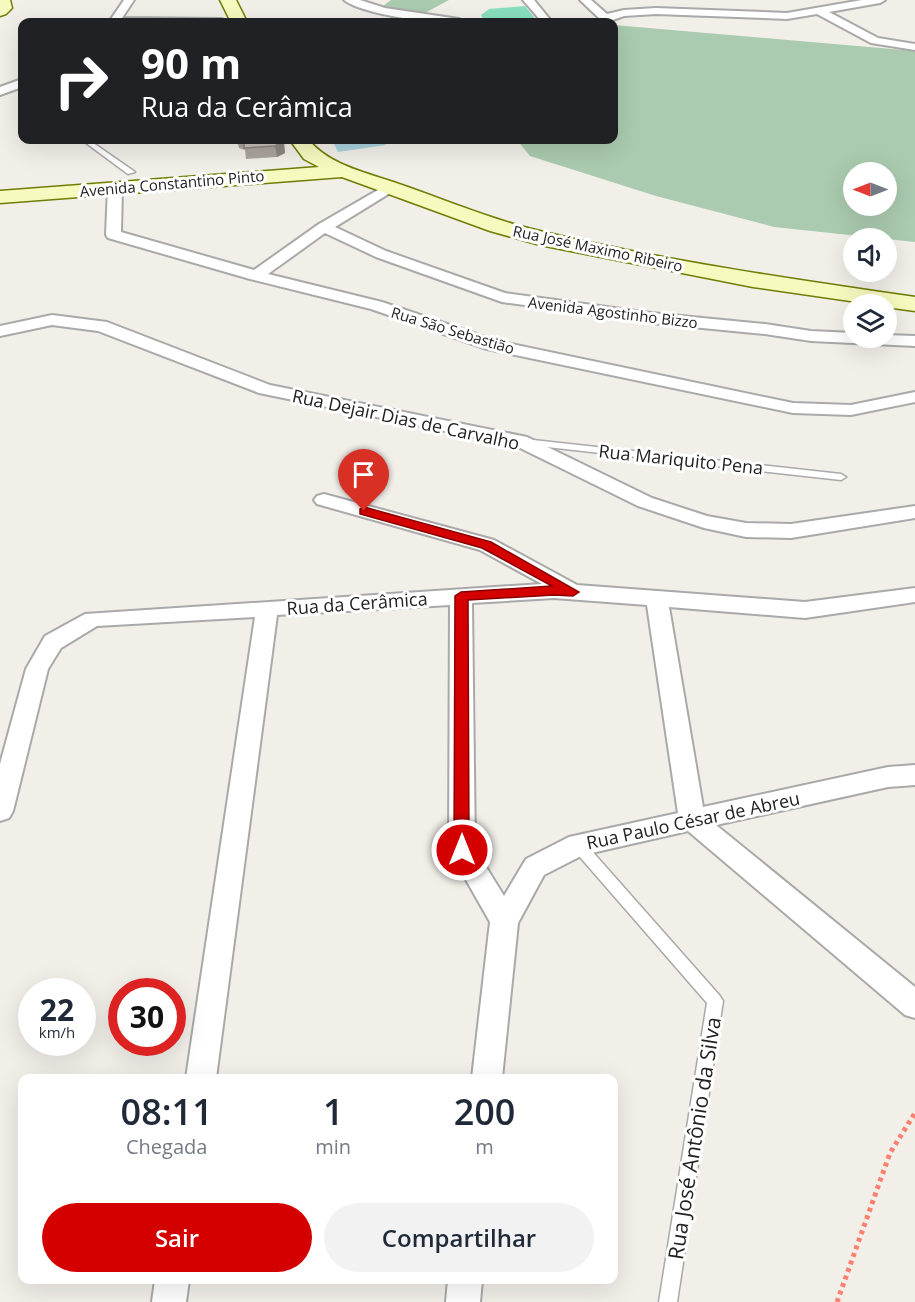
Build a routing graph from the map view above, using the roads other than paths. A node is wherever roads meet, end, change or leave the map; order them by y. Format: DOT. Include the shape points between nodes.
graph roads {
  1 [pos="2,0"];
  2 [pos="129,0"];
  3 [pos="228,0"];
  4 [pos="349,0"];
  5 [pos="528,0"];
  6 [pos="585,0"];
  7 [pos="692,0"];
  8 [pos="880,0"];
  9 [pos="373,3"];
  10 [pos="817,10"];
  11 [pos="0,11"];
  12 [pos="384,11"];
  13 [pos="710,14"];
  14 [pos="117,18"];
  15 [pos="237,18"];
  16 [pos="390,18"];
  17 [pos="432,18"];
  18 [pos="544,18"];
  19 [pos="601,18"];
  20 [pos="609,18"];
  21 [pos="915,47"];
  22 [pos="18,84"];
  23 [pos="0,91"];
  24 [pos="91,144"];
  25 [pos="305,147"];
  26 [pos="344,171"];
  27 [pos="131,172"];
  28 [pos="180,175"];
  29 [pos="0,185"];
  30 [pos="390,187"];
  31 [pos="115,188"];
  32 [pos="0,197"];
  33 [pos="324,228"];
  34 [pos="256,276"];
  35 [pos="915,304"];
  36 [pos="0,331"];
  37 [pos="915,341"];
  38 [pos="915,397"];
  39 [pos="520,441"];
  40 [pos="841,477"];
  41 [pos="324,500"];
  42 [pos="915,512"];
  43 [pos="573,592"];
  44 [pos="915,595"];
  45 [pos="461,596"];
  46 [pos="657,599"];
  47 [pos="267,608"];
  48 [pos="915,775"];
  49 [pos="0,811"];
  50 [pos="692,820"];
  51 [pos="578,845"];
  52 [pos="504,921"];
  53 [pos="915,1005"];
  54 [pos="202,1074"];
  55 [pos="487,1074"];
  56 [pos="171,1284"];
  57 [pos="465,1284"];
  58 [pos="169,1302"];
  59 [pos="463,1302"];
  60 [pos="668,1302"];
  1 -- 11 [label="street" via="4,8"];
  2 -- 14 [label="street"];
  3 -- 15 [label="street"];
  4 -- 9 [label="street"];
  5 -- 18 [label="street"];
  6 -- 19 [label="street"];
  7 -- 13 [label="street"];
  8 -- 10 [label="street"];
  9 -- 12 [label="street"];
  10 -- 13 [label="street" via="787,16"];
  10 -- 21 [label="street" via="875,41"];
  12 -- 16 [label="street"];
  12 -- 17 [label="street"];
  13 -- 20 [label="street" via="656,11"];
  22 -- 23 [label="street"];
  24 -- 27 [label="lane"];
  25 -- 26 [label="street, Rua José Maximo Ribeiro"];
  25 -- 28 [label="street, Avenida Constantino Pinto" via="279,160"];
  26 -- 28 [label="street, Avenida Constantino Pinto"];
  26 -- 30 [label="street, Rua José Maximo Ribeiro"];
  27 -- 28 [label="street, Avenida Constantino Pinto"];
  27 -- 29 [label="street, Avenida Constantino Pinto"];
  28 -- 31 [label="street, Avenida Constantino Pinto"];
  30 -- 33 [label="street"];
  30 -- 35 [label="street, Rua José Maximo Ribeiro" via="498,226 570,245 753,280"];
  31 -- 32 [label="street, Avenida Constantino Pinto"];
  31 -- 34 [label="street, Rua São Sebastião" via="113,235"];
  33 -- 34 [label="street"];
  33 -- 37 [label="street, Avenida Agostinho Bizzo" via="392,258 502,297 811,336"];
  34 -- 38 [label="street, Rua São Sebastião" via="376,305 493,345 793,408 851,410"];
  36 -- 39 [label="street, Rua Dejair Dias de Carvalho" via="52,320 101,326 265,389"];
  39 -- 40 [label="lane, Rua Mariquito Pena"];
  39 -- 42 [label="street, Rua Dejair Dias de Carvalho" via="645,501 704,522 746,530 792,531"];
  41 -- 43 [label="street" via="487,545"];
  43 -- 45 [label="street, Rua da Cerâmica"];
  43 -- 46 [label="street, Rua da Cerâmica"];
  44 -- 46 [label="street, Rua da Cerâmica" via="805,610"];
  45 -- 47 [label="street, Rua da Cerâmica"];
  45 -- 52 [label="street" via="462,850"];
  46 -- 50 [label="street"];
  47 -- 49 [label="street, Rua da Cerâmica" via="93,619 53,642 37,669"];
  47 -- 54 [label="street"];
  48 -- 50 [label="street, Rua Paulo César de Abreu" via="888,777"];
  50 -- 51 [label="street, Rua Paulo César de Abreu"];
  50 -- 53 [label="street"];
  51 -- 52 [label="street, Rua Paulo César de Abreu" via="535,867"];
  51 -- 60 [label="lane, Rua José Antônio da Silva" via="716,1001"];
  52 -- 55 [label="street"];
  56 -- 58 [label="street"];
  57 -- 59 [label="street"];
}
